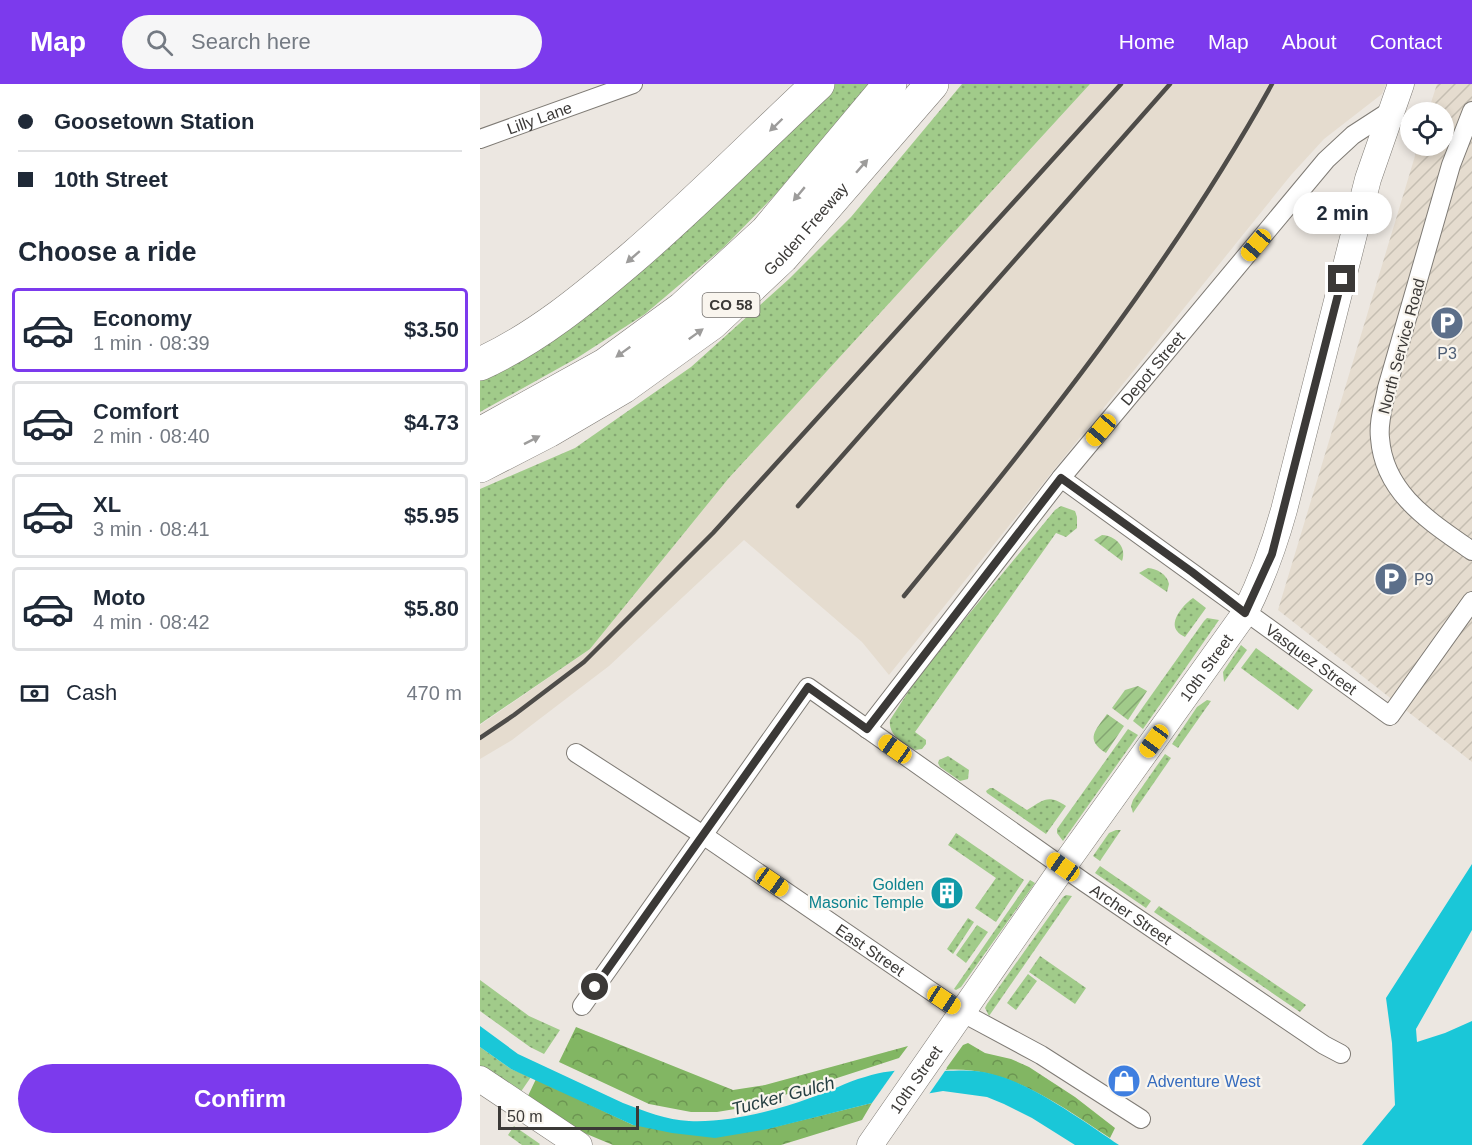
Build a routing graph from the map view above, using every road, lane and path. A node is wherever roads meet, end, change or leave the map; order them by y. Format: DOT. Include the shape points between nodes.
graph roads {
  1 [pos="633,84"];
  2 [pos="818,84"];
  3 [pos="890,84"];
  4 [pos="932,84"];
  5 [pos="1401,84"];
  6 [pos="1390,111"];
  7 [pos="1472,111"];
  8 [pos="480,139"];
  9 [pos="480,364"];
  10 [pos="480,434"];
  11 [pos="480,466"];
  12 [pos="1061,478"];
  13 [pos="1472,551"];
  14 [pos="1472,601"];
  15 [pos="1245,613"];
  16 [pos="867,729"];
  17 [pos="576,753"];
  18 [pos="703,835"];
  19 [pos="1063,867"];
  20 [pos="582,1006"];
  21 [pos="963,1013"];
  22 [pos="1341,1054"];
  23 [pos="480,1079"];
  24 [pos="1141,1119"];
  25 [pos="579,1145"];
  26 [pos="870,1145"];
  1 -- 8 [label="street, Lilly Lane"];
  2 -- 9 [label="highway, one-way" via="721,179 602,283 542,331"];
  3 -- 10 [label="highway, Golden Freeway / CO 58, one-way" via="766,232 683,308 605,365"];
  11 -- 4 [label="highway, Golden Freeway / CO 58, one-way" via="623,387 712,323 782,257"];
  5 -- 6 [label="street, 10th Street"];
  6 -- 12 [label="street, Depot Street" via="1353,135 1326,160"];
  6 -- 15 [label="street, 10th Street" via="1368,179 1272,554"];
  7 -- 13 [label="street, North Service Road" via="1451,165 1388,388 1380,437 1388,473 1406,500"];
  12 -- 15 [label="street, Vasquez Street"];
  12 -- 16 [label="street, Depot Street"];
  14 -- 15 [label="street, Vasquez Street" via="1390,716"];
  15 -- 19 [label="street, 10th Street"];
  16 -- 18 [label="street, Archer Street" via="808,687"];
  16 -- 19 [label="street, Archer Street"];
  17 -- 18 [label="street, East Street"];
  18 -- 20 [label="street"];
  18 -- 21 [label="street, East Street"];
  19 -- 21 [label="street, 10th Street"];
  19 -- 22 [label="street, Archer Street"];
  21 -- 24 [label="street, East Street" via="1041,1055"];
  21 -- 26 [label="street, 10th Street"];
  23 -- 25 [label="street"];
}
